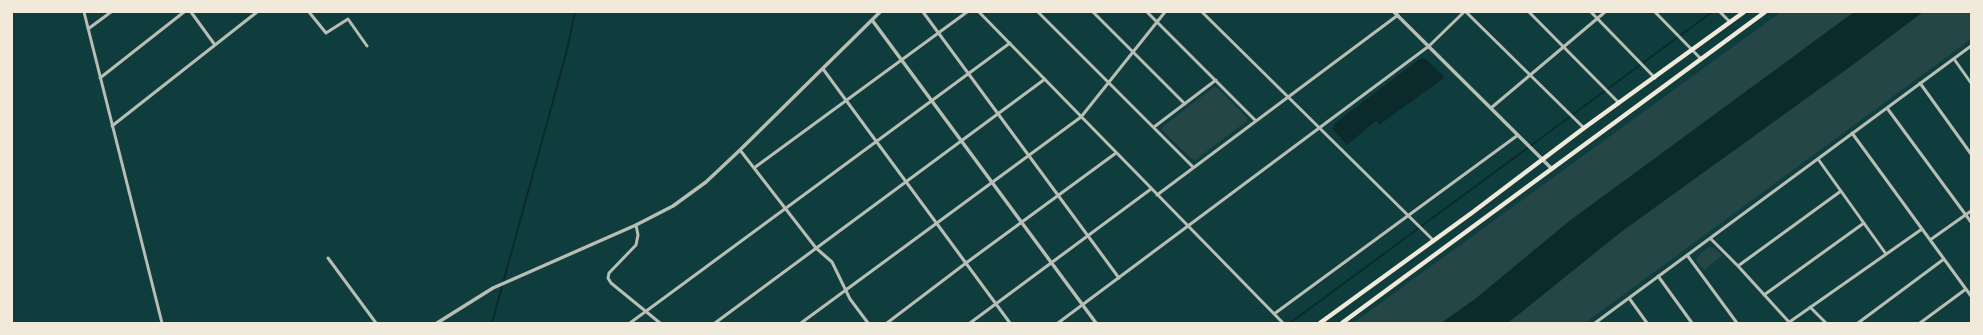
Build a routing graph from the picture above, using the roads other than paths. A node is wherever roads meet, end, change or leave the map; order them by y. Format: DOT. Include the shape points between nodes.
graph roads {
  1 [pos="84,12"];
  2 [pos="111,12"];
  3 [pos="184,12"];
  4 [pos="191,12"];
  5 [pos="257,12"];
  6 [pos="309,12"];
  7 [pos="880,12"];
  8 [pos="923,12"];
  9 [pos="967,12"];
  10 [pos="979,12"];
  11 [pos="1038,12"];
  12 [pos="1093,12"];
  13 [pos="1147,12"];
  14 [pos="1165,12"];
  15 [pos="1202,12"];
  16 [pos="1394,12"];
  17 [pos="1456,12"];
  18 [pos="1465,12"];
  19 [pos="1529,12"];
  20 [pos="1591,12"];
  21 [pos="1605,12"];
  22 [pos="1655,12"];
  23 [pos="1720,12"];
  24 [pos="1744,12"];
  25 [pos="1765,12"];
  26 [pos="1398,15"];
  27 [pos="1460,16"];
  28 [pos="1598,19"];
  29 [pos="872,20"];
  30 [pos="1157,22"];
  31 [pos="1730,22"];
  32 [pos="88,29"];
  33 [pos="938,32"];
  34 [pos="1010,43"];
  35 [pos="215,45"];
  36 [pos="367,46"];
  37 [pos="1429,46"];
  38 [pos="1971,46"];
  39 [pos="1564,47"];
  40 [pos="1692,49"];
  41 [pos="1133,52"];
  42 [pos="1701,58"];
  43 [pos="1954,59"];
  44 [pos="902,60"];
  45 [pos="823,69"];
  46 [pos="968,73"];
  47 [pos="1530,75"];
  48 [pos="100,78"];
  49 [pos="1655,78"];
  50 [pos="1045,79"];
  51 [pos="1216,80"];
  52 [pos="1108,82"];
  53 [pos="1920,83"];
  54 [pos="1971,83"];
  55 [pos="1287,96"];
  56 [pos="932,100"];
  57 [pos="847,102"];
  58 [pos="1619,103"];
  59 [pos="1185,104"];
  60 [pos="1491,108"];
  61 [pos="1887,108"];
  62 [pos="998,113"];
  63 [pos="1081,116"];
  64 [pos="1255,120"];
  65 [pos="112,126"];
  66 [pos="1154,128"];
  67 [pos="1320,128"];
  68 [pos="1584,128"];
  69 [pos="1852,133"];
  70 [pos="1518,135"];
  71 [pos="961,140"];
  72 [pos="876,141"];
  73 [pos="740,150"];
  74 [pos="1116,153"];
  75 [pos="1971,154"];
  76 [pos="1028,155"];
  77 [pos="1818,159"];
  78 [pos="1543,160"];
  79 [pos="1193,167"];
  80 [pos="754,168"];
  81 [pos="1553,170"];
  82 [pos="906,182"];
  83 [pos="992,182"];
  84 [pos="1151,189"];
  85 [pos="1840,190"];
  86 [pos="1058,195"];
  87 [pos="1157,195"];
  88 [pos="785,208"];
  89 [pos="1971,211"];
  90 [pos="1408,215"];
  91 [pos="1966,215"];
  92 [pos="1022,222"];
  93 [pos="1971,222"];
  94 [pos="936,223"];
  95 [pos="1864,223"];
  96 [pos="636,225"];
  97 [pos="1189,226"];
  98 [pos="1922,229"];
  99 [pos="1088,236"];
  100 [pos="1710,238"];
  101 [pos="1930,240"];
  102 [pos="1434,241"];
  103 [pos="816,248"];
  104 [pos="1886,254"];
  105 [pos="1687,255"];
  106 [pos="328,258"];
  107 [pos="1944,259"];
  108 [pos="1052,262"];
  109 [pos="966,263"];
  110 [pos="1738,266"];
  111 [pos="1658,276"];
  112 [pos="1119,278"];
  113 [pos="1966,289"];
  114 [pos="845,290"];
  115 [pos="1764,295"];
  116 [pos="1971,296"];
  117 [pos="1629,298"];
  118 [pos="996,304"];
  119 [pos="1083,304"];
  120 [pos="1810,307"];
  121 [pos="646,312"];
  122 [pos="1274,314"];
  123 [pos="1600,319"];
  124 [pos="162,323"];
  125 [pos="376,323"];
  126 [pos="437,323"];
  127 [pos="630,323"];
  128 [pos="660,323"];
  129 [pos="715,323"];
  130 [pos="801,323"];
  131 [pos="868,323"];
  132 [pos="887,323"];
  133 [pos="970,323"];
  134 [pos="1010,323"];
  135 [pos="1058,323"];
  136 [pos="1096,323"];
  137 [pos="1283,323"];
  138 [pos="1320,323"];
  139 [pos="1342,323"];
  140 [pos="1595,323"];
  141 [pos="1603,323"];
  142 [pos="1647,323"];
  143 [pos="1692,323"];
  144 [pos="1737,323"];
  145 [pos="1788,323"];
  146 [pos="1826,323"];
  147 [pos="1858,323"];
  148 [pos="1920,323"];
  1 -- 32 [label="street"];
  2 -- 32 [label="street"];
  3 -- 48 [label="street"];
  4 -- 35 [label="street"];
  5 -- 35 [label="street"];
  6 -- 36 [label="street" via="326,33 348,19"];
  7 -- 29 [label="street"];
  8 -- 33 [label="street"];
  9 -- 33 [label="street"];
  10 -- 34 [label="street"];
  11 -- 52 [label="street"];
  12 -- 41 [label="street"];
  13 -- 30 [label="street"];
  14 -- 30 [label="street"];
  15 -- 55 [label="street"];
  16 -- 26 [label="street"];
  17 -- 27 [label="street"];
  18 -- 27 [label="street"];
  18 -- 47 [label="street"];
  19 -- 39 [label="street"];
  20 -- 28 [label="street"];
  21 -- 28 [label="street"];
  22 -- 40 [label="street"];
  23 -- 31 [label="street"];
  24 -- 31 [label="main road"];
  25 -- 42 [label="main road"];
  26 -- 37 [label="street"];
  26 -- 55 [label="street"];
  27 -- 37 [label="street"];
  28 -- 39 [label="street"];
  28 -- 49 [label="street"];
  29 -- 44 [label="street"];
  29 -- 45 [label="street"];
  30 -- 41 [label="street"];
  30 -- 51 [label="street"];
  31 -- 40 [label="main road"];
  32 -- 48 [label="street"];
  33 -- 44 [label="street"];
  33 -- 46 [label="street"];
  34 -- 46 [label="street"];
  34 -- 50 [label="street"];
  35 -- 65 [label="street"];
  37 -- 60 [label="street"];
  37 -- 67 [label="street"];
  38 -- 43 [label="street"];
  39 -- 47 [label="street"];
  39 -- 58 [label="street"];
  40 -- 42 [label="street"];
  40 -- 49 [label="main road"];
  41 -- 52 [label="street"];
  41 -- 59 [label="street"];
  42 -- 81 [label="main road"];
  43 -- 53 [label="street"];
  43 -- 54 [label="street"];
  44 -- 56 [label="street"];
  44 -- 57 [label="street"];
  45 -- 57 [label="street"];
  45 -- 73 [label="street"];
  46 -- 56 [label="street"];
  46 -- 62 [label="street"];
  47 -- 60 [label="street"];
  47 -- 68 [label="street"];
  48 -- 65 [label="street"];
  49 -- 58 [label="main road"];
  50 -- 62 [label="street"];
  50 -- 63 [label="street"];
  51 -- 59 [label="street"];
  51 -- 64 [label="street"];
  52 -- 63 [label="street"];
  52 -- 66 [label="street"];
  53 -- 61 [label="street"];
  53 -- 75 [label="street"];
  55 -- 64 [label="street"];
  55 -- 67 [label="street"];
  56 -- 71 [label="street"];
  56 -- 72 [label="street"];
  57 -- 72 [label="street"];
  57 -- 80 [label="street"];
  58 -- 68 [label="main road"];
  59 -- 66 [label="street"];
  60 -- 70 [label="street"];
  61 -- 69 [label="street"];
  61 -- 91 [label="street"];
  62 -- 71 [label="street"];
  62 -- 76 [label="street"];
  63 -- 74 [label="street"];
  63 -- 76 [label="street"];
  64 -- 79 [label="street"];
  65 -- 124 [label="street"];
  66 -- 79 [label="street"];
  67 -- 90 [label="street"];
  67 -- 97 [label="street"];
  68 -- 78 [label="main road"];
  69 -- 77 [label="street"];
  69 -- 98 [label="street"];
  70 -- 78 [label="street"];
  70 -- 90 [label="street"];
  71 -- 82 [label="street"];
  71 -- 83 [label="street"];
  72 -- 82 [label="street"];
  72 -- 88 [label="street"];
  73 -- 80 [label="street"];
  73 -- 96 [label="street" via="706,182 673,206"];
  74 -- 84 [label="street"];
  74 -- 86 [label="street"];
  76 -- 83 [label="street"];
  76 -- 86 [label="street"];
  77 -- 85 [label="street"];
  77 -- 100 [label="street"];
  78 -- 81 [label="street"];
  78 -- 102 [label="main road"];
  79 -- 87 [label="street"];
  80 -- 88 [label="street"];
  81 -- 139 [label="main road"];
  82 -- 94 [label="street"];
  82 -- 103 [label="street"];
  83 -- 92 [label="street"];
  83 -- 94 [label="street"];
  84 -- 87 [label="street"];
  84 -- 99 [label="street"];
  85 -- 95 [label="street"];
  85 -- 110 [label="street"];
  86 -- 92 [label="street"];
  86 -- 99 [label="street"];
  87 -- 97 [label="street"];
  88 -- 103 [label="street"];
  88 -- 121 [label="street"];
  89 -- 91 [label="street"];
  90 -- 102 [label="street"];
  90 -- 122 [label="street"];
  91 -- 93 [label="street"];
  91 -- 101 [label="street"];
  92 -- 108 [label="street"];
  92 -- 109 [label="street"];
  94 -- 109 [label="street"];
  94 -- 114 [label="street"];
  95 -- 104 [label="street"];
  95 -- 115 [label="street"];
  96 -- 121 [label="street" via="636,245 608,278 611,284"];
  96 -- 126 [label="street" via="512,279"];
  97 -- 112 [label="street"];
  97 -- 122 [label="street"];
  98 -- 101 [label="street"];
  98 -- 104 [label="street"];
  99 -- 108 [label="street"];
  99 -- 112 [label="street"];
  100 -- 105 [label="street"];
  100 -- 110 [label="street"];
  101 -- 107 [label="street"];
  102 -- 138 [label="main road"];
  103 -- 114 [label="street" via="832,262"];
  103 -- 129 [label="street"];
  104 -- 120 [label="street"];
  105 -- 111 [label="street"];
  105 -- 144 [label="street"];
  106 -- 125 [label="street"];
  107 -- 113 [label="street"];
  107 -- 147 [label="street"];
  108 -- 118 [label="street"];
  108 -- 119 [label="street"];
  109 -- 118 [label="street"];
  109 -- 132 [label="street"];
  110 -- 115 [label="street"];
  111 -- 117 [label="street"];
  111 -- 143 [label="street"];
  112 -- 119 [label="street"];
  113 -- 116 [label="street"];
  113 -- 148 [label="street"];
  114 -- 130 [label="street"];
  114 -- 131 [label="street"];
  115 -- 145 [label="street"];
  117 -- 123 [label="street"];
  117 -- 142 [label="street"];
  118 -- 133 [label="street"];
  118 -- 134 [label="street"];
  119 -- 135 [label="street"];
  119 -- 136 [label="street"];
  120 -- 145 [label="street"];
  120 -- 146 [label="street"];
  121 -- 127 [label="street"];
  121 -- 128 [label="street"];
  122 -- 137 [label="street"];
  123 -- 140 [label="street"];
  123 -- 141 [label="street"];
}
